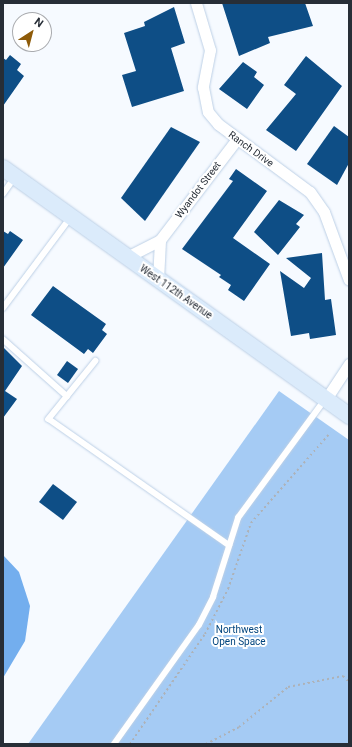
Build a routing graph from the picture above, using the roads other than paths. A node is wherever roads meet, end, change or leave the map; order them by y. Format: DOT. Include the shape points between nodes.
graph roads {
  1 [pos="196,3"];
  2 [pos="237,139"];
  3 [pos="9,172"];
  4 [pos="3,194"];
  5 [pos="71,217"];
  6 [pos="160,240"];
  7 [pos="127,257"];
  8 [pos="158,280"];
  9 [pos="349,280"];
  10 [pos="3,308"];
  11 [pos="3,339"];
  12 [pos="96,360"];
  13 [pos="349,364"];
  14 [pos="67,396"];
  15 [pos="326,399"];
  16 [pos="349,416"];
  17 [pos="229,545"];
  18 [pos="114,744"];
  1 -- 2 [label="street, Ranch Drive" via="210,50 202,88 205,106 218,124"];
  2 -- 6 [label="street, Wyandot Street"];
  2 -- 9 [label="street, Ranch Drive" via="302,185 319,203 346,265"];
  3 -- 4 [label="lane"];
  3 -- 5 [label="main road, West 112th Avenue"];
  5 -- 7 [label="main road, West 112th Avenue"];
  5 -- 10 [label="lane"];
  6 -- 7 [label="street, Wyandot Street"];
  6 -- 8 [label="street"];
  7 -- 8 [label="main road, West 112th Avenue"];
  8 -- 15 [label="main road, West 112th Avenue"];
  11 -- 14 [label="lane"];
  12 -- 14 [label="lane"];
  13 -- 15 [label="street"];
  14 -- 17 [label="lane" via="49,419"];
  15 -- 16 [label="main road, West 112th Avenue"];
  15 -- 17 [label="lane" via="238,518"];
  17 -- 18 [label="lane" via="213,598 200,625"];
}
